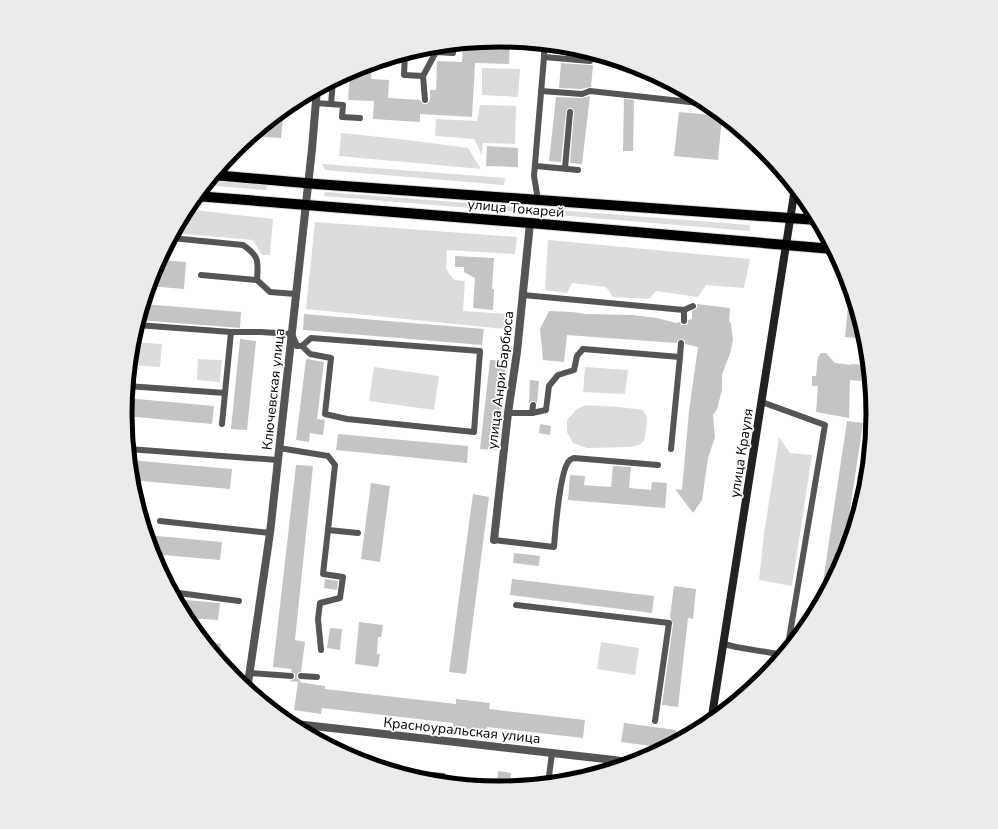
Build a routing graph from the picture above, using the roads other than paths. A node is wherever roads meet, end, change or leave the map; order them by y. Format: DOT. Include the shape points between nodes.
graph roads {
  1 [pos="544,50"];
  2 [pos="438,52"];
  3 [pos="436,53"];
  4 [pos="453,53"];
  5 [pos="544,56"];
  6 [pos="405,60"];
  7 [pos="590,61"];
  8 [pos="423,76"];
  9 [pos="332,87"];
  10 [pos="541,91"];
  11 [pos="317,95"];
  12 [pos="426,100"];
  13 [pos="693,102"];
  14 [pos="316,103"];
  15 [pos="331,104"];
  16 [pos="570,112"];
  17 [pos="360,118"];
  18 [pos="536,166"];
  19 [pos="564,168"];
  20 [pos="578,170"];
  21 [pos="220,176"];
  22 [pos="308,183"];
  23 [pos="794,195"];
  24 [pos="203,197"];
  25 [pos="538,200"];
  26 [pos="305,206"];
  27 [pos="791,218"];
  28 [pos="810,219"];
  29 [pos="530,222"];
  30 [pos="177,239"];
  31 [pos="787,245"];
  32 [pos="827,248"];
  33 [pos="201,275"];
  34 [pos="257,280"];
  35 [pos="296,294"];
  36 [pos="523,295"];
  37 [pos="693,306"];
  38 [pos="684,310"];
  39 [pos="684,321"];
  40 [pos="142,326"];
  41 [pos="231,332"];
  42 [pos="292,334"];
  43 [pos="681,343"];
  44 [pos="302,346"];
  45 [pos="680,357"];
  46 [pos="132,386"];
  47 [pos="225,393"];
  48 [pos="762,402"];
  49 [pos="533,405"];
  50 [pos="508,413"];
  51 [pos="532,413"];
  52 [pos="222,424"];
  53 [pos="279,448"];
  54 [pos="671,448"];
  55 [pos="133,449"];
  56 [pos="278,460"];
  57 [pos="658,465"];
  58 [pos="160,522"];
  59 [pos="328,530"];
  60 [pos="358,532"];
  61 [pos="270,533"];
  62 [pos="494,540"];
  63 [pos="178,593"];
  64 [pos="239,601"];
  65 [pos="516,604"];
  66 [pos="789,641"];
  67 [pos="724,644"];
  68 [pos="321,650"];
  69 [pos="778,654"];
  70 [pos="249,673"];
  71 [pos="291,676"];
  72 [pos="301,676"];
  73 [pos="318,677"];
  74 [pos="248,682"];
  75 [pos="712,713"];
  76 [pos="655,721"];
  77 [pos="302,725"];
  78 [pos="552,753"];
  79 [pos="614,760"];
  80 [pos="620,761"];
  81 [pos="614,763"];
  82 [pos="424,774"];
  83 [pos="443,778"];
  84 [pos="549,779"];
  1 -- 5 [label="lane"];
  2 -- 4 [label="lane"];
  3 -- 8 [label="lane"];
  5 -- 7 [label="lane"];
  5 -- 10 [label="lane"];
  6 -- 8 [label="lane" via="404,75"];
  8 -- 12 [label="lane"];
  9 -- 15 [label="lane"];
  10 -- 13 [label="lane" via="582,94 590,91"];
  10 -- 18 [label="lane"];
  11 -- 14 [label="street, Ключевская улица"];
  14 -- 15 [label="lane"];
  14 -- 22 [label="street, Ключевская улица"];
  15 -- 17 [label="lane" via="343,105 342,117"];
  16 -- 19 [label="lane"];
  18 -- 19 [label="lane"];
  18 -- 25 [label="lane" via="534,176"];
  19 -- 20 [label="lane"];
  21 -- 22 [label="main road, улица Токарей"];
  22 -- 25 [label="main road, улица Токарей"];
  22 -- 26 [label="street, Ключевская улица"];
  23 -- 27 [label="main road, улица Крауля"];
  24 -- 26 [label="main road, улица Токарей"];
  25 -- 27 [label="main road, улица Токарей"];
  26 -- 29 [label="main road, улица Токарей"];
  26 -- 35 [label="street, Ключевская улица"];
  27 -- 28 [label="main road, улица Токарей"];
  27 -- 31 [label="main road, улица Крауля"];
  29 -- 31 [label="main road, улица Токарей"];
  29 -- 36 [label="street, улица Анри Барбюса"];
  30 -- 34 [label="lane" via="243,245 257,258"];
  31 -- 32 [label="main road, улица Токарей"];
  31 -- 48 [label="main road, улица Крауля"];
  33 -- 34 [label="lane"];
  34 -- 35 [label="lane" via="270,292"];
  35 -- 42 [label="street, Ключевская улица"];
  36 -- 38 [label="lane"];
  36 -- 50 [label="street, улица Анри Барбюса"];
  37 -- 38 [label="lane"];
  38 -- 39 [label="lane"];
  40 -- 41 [label="lane"];
  41 -- 42 [label="lane"];
  41 -- 47 [label="lane"];
  42 -- 44 [label="lane" via="298,346"];
  42 -- 53 [label="street, Ключевская улица"];
  43 -- 45 [label="lane"];
  44 -- 44 [label="lane" via="312,338 480,350 474,432 347,419 326,414 331,358 310,354"];
  45 -- 51 [label="lane" via="583,349 577,356 574,370 558,375 549,386 546,410"];
  45 -- 54 [label="lane"];
  46 -- 47 [label="lane"];
  47 -- 52 [label="lane"];
  48 -- 66 [label="lane" via="825,425"];
  48 -- 67 [label="main road, улица Крауля"];
  49 -- 51 [label="lane"];
  50 -- 51 [label="lane"];
  50 -- 62 [label="street, улица Анри Барбюса"];
  53 -- 56 [label="street, Ключевская улица"];
  53 -- 59 [label="lane" via="328,456 334,465"];
  55 -- 56 [label="lane"];
  56 -- 61 [label="street, Ключевская улица"];
  57 -- 62 [label="lane" via="574,458 565,468 554,547"];
  58 -- 61 [label="lane"];
  59 -- 60 [label="lane"];
  59 -- 68 [label="lane" via="323,574 343,577 340,598 320,603 318,619"];
  61 -- 70 [label="street, Ключевская улица"];
  63 -- 64 [label="lane"];
  65 -- 76 [label="lane" via="669,623"];
  67 -- 69 [label="lane"];
  67 -- 75 [label="main road, улица Крауля"];
  70 -- 71 [label="lane"];
  70 -- 74 [label="street, Ключевская улица"];
  72 -- 73 [label="lane"];
  77 -- 78 [label="street, Красноуральская улица"];
  78 -- 79 [label="street, Красноуральская улица"];
  78 -- 84 [label="lane"];
  79 -- 80 [label="street, Красноуральская улица"];
  79 -- 81 [label="lane"];
  82 -- 83 [label="lane"];
}
